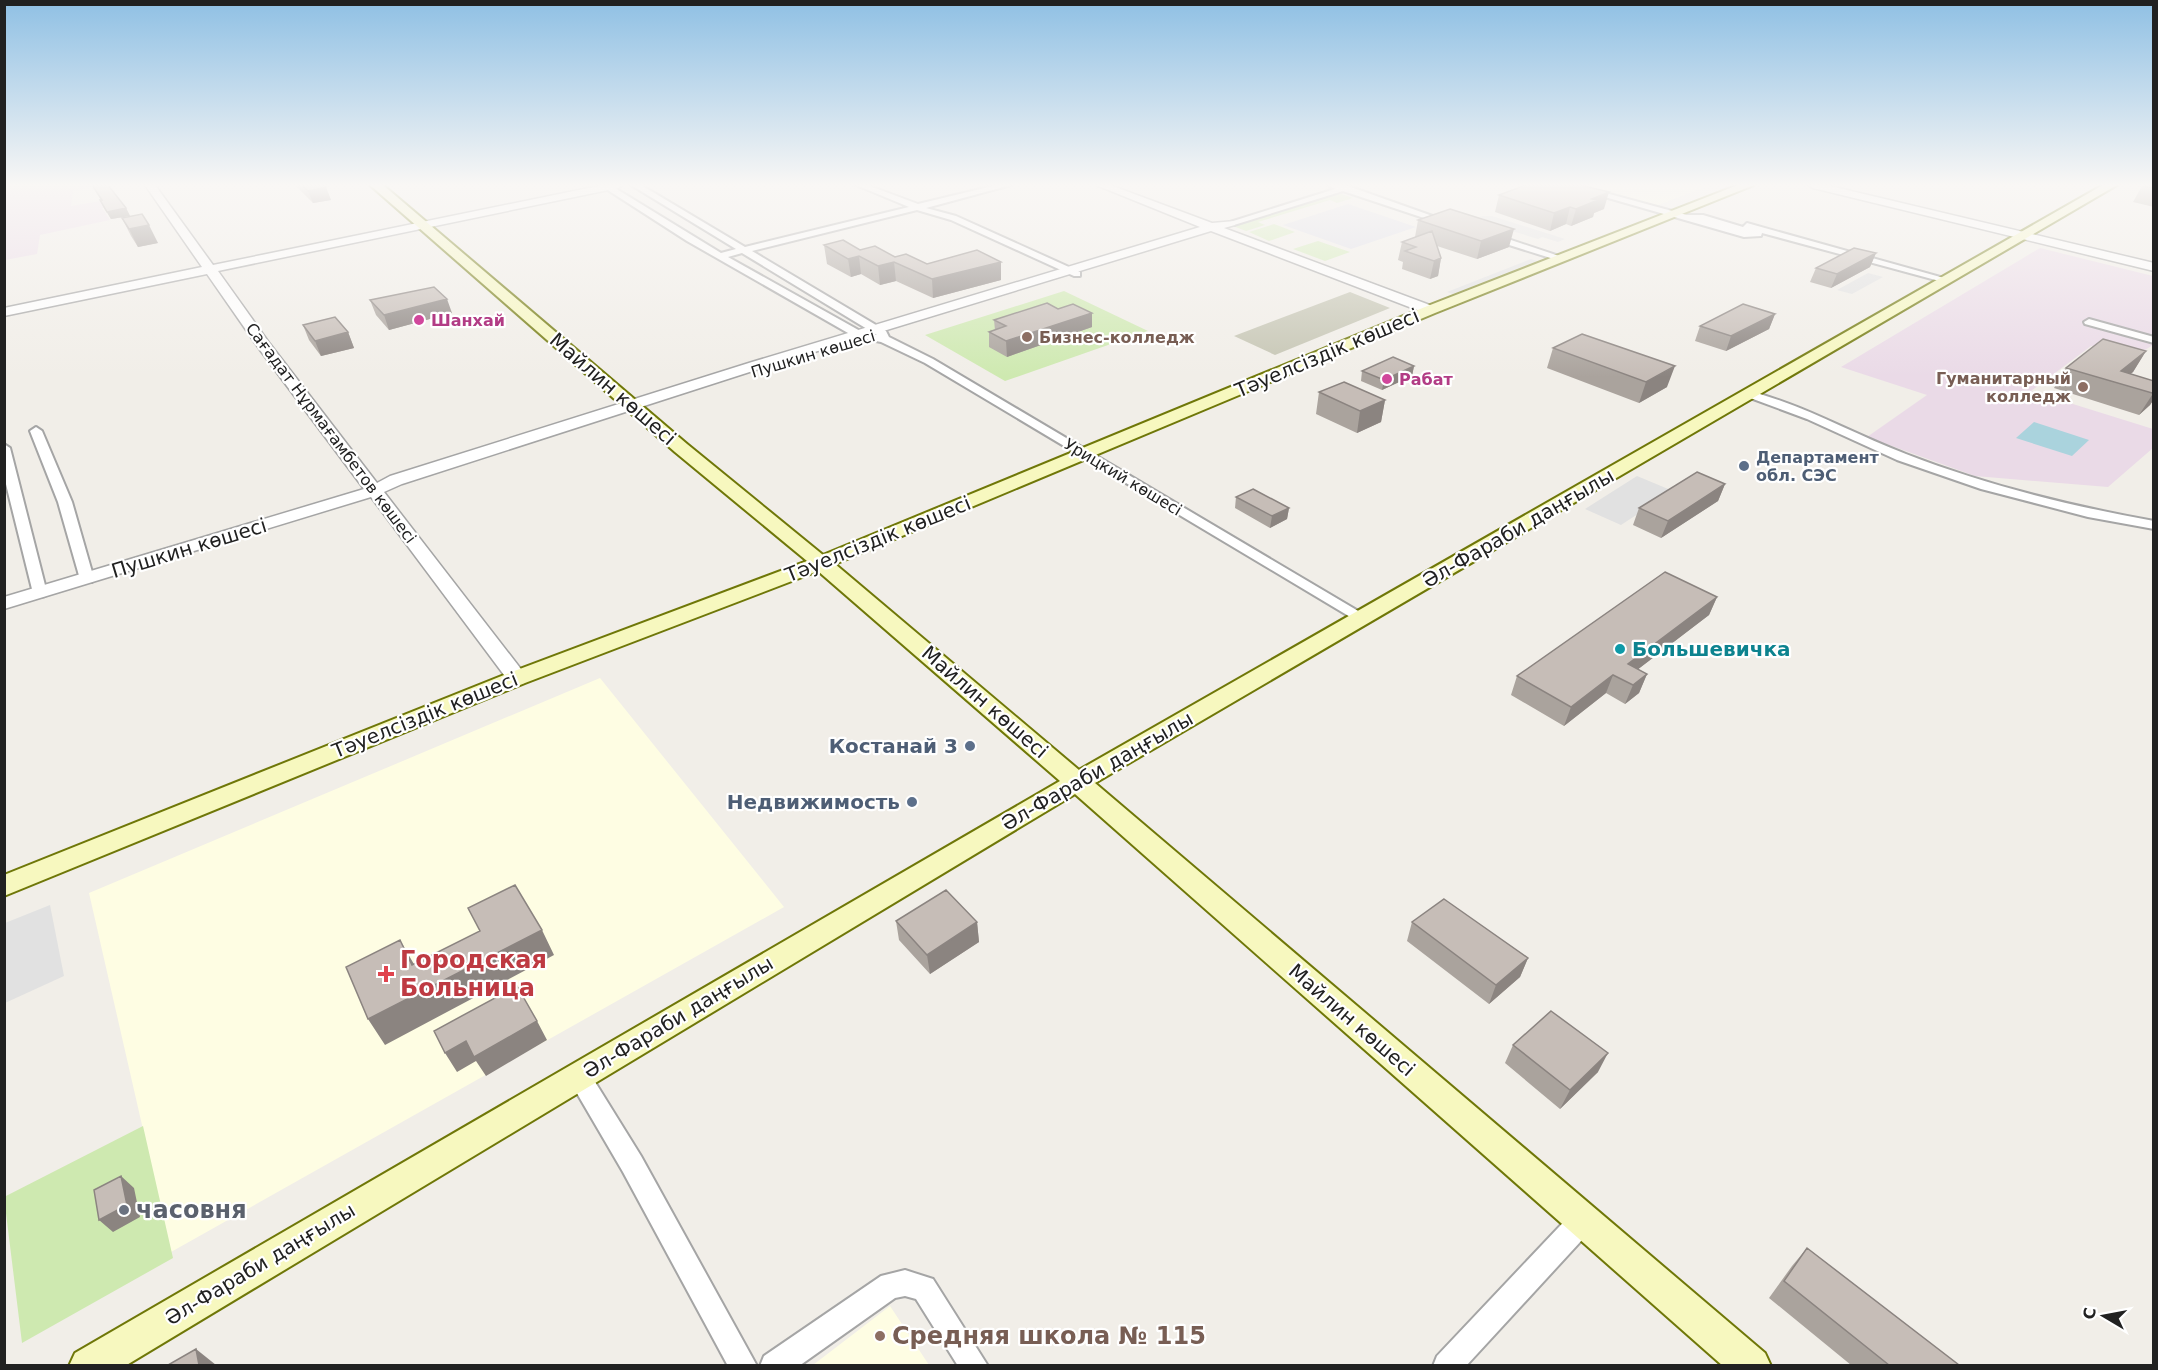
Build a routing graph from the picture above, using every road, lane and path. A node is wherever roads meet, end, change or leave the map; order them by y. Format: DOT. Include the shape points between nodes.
graph roads {
  1 [pos="195,249"];
  2 [pos="312,249"];
  3 [pos="449,249"];
  4 [pos="713,249"];
  5 [pos="748,249"];
  6 [pos="1021,249"];
  7 [pos="1149,249"];
  8 [pos="1270,249"];
  9 [pos="1545,249"];
  10 [pos="1590,249"];
  11 [pos="1822,249"];
  12 [pos="1998,249"];
  13 [pos="2079,249"];
  14 [pos="709,250"];
  15 [pos="744,250"];
  16 [pos="720,256"];
  17 [pos="1569,257"];
  18 [pos="2154,267"];
  19 [pos="210,270"];
  20 [pos="1074,273"];
  21 [pos="1946,280"];
  22 [pos="1430,310"];
  23 [pos="4,312"];
  24 [pos="2089,322"];
  25 [pos="873,335"];
  26 [pos="2154,340"];
  27 [pos="1749,394"];
  28 [pos="635,408"];
  29 [pos="36,431"];
  30 [pos="4,448"];
  31 [pos="1084,454"];
  32 [pos="374,490"];
  33 [pos="2154,525"];
  34 [pos="821,563"];
  35 [pos="87,579"];
  36 [pos="40,593"];
  37 [pos="4,603"];
  38 [pos="1362,618"];
  39 [pos="517,678"];
  40 [pos="1077,782"];
  41 [pos="4,886"];
  42 [pos="579,1076"];
  43 [pos="1584,1219"];
  44 [pos="88,1365"];
  45 [pos="743,1365"];
  46 [pos="774,1365"];
  47 [pos="974,1365"];
  48 [pos="1447,1365"];
  49 [pos="1752,1365"];
  1 -- 19 [label="street, Сағадат Нұрмағамбетов көшесі"];
  2 -- 19 [label="street"];
  3 -- 28 [label="main road, Майлин көшесі"];
  4 -- 14 [label="street"];
  5 -- 15 [label="street"];
  6 -- 20 [label="street"];
  7 -- 20 [label="street, Пушкин көшесі"];
  8 -- 22 [label="street"];
  9 -- 17 [label="street"];
  10 -- 17 [label="main road, Тәуелсіздік көшесі"];
  11 -- 21 [label="street"];
  12 -- 21 [label="main road, Әл-Фараби даңғылы"];
  13 -- 18 [label="street"];
  14 -- 16 [label="street, Урицкий көшесі"];
  15 -- 16 [label="street"];
  15 -- 25 [label="street, Урицкий көшесі"];
  16 -- 25 [label="street, Урицкий көшесі"];
  17 -- 22 [label="main road, Тәуелсіздік көшесі"];
  19 -- 23 [label="street"];
  19 -- 32 [label="street, Сағадат Нұрмағамбетов көшесі"];
  20 -- 25 [label="street, Пушкин көшесі"];
  21 -- 27 [label="main road, Әл-Фараби даңғылы"];
  22 -- 31 [label="main road, Тәуелсіздік көшесі"];
  24 -- 26 [label="street"];
  25 -- 28 [label="street, Пушкин көшесі"];
  25 -- 31 [label="street, Урицкий көшесі" via="929,361"];
  27 -- 33 [label="street" via="1811,416 1901,457 1986,486 2088,513"];
  27 -- 38 [label="main road, Әл-Фараби даңғылы"];
  28 -- 32 [label="street, Пушкин көшесі"];
  28 -- 34 [label="main road, Майлин көшесі"];
  29 -- 35 [label="street" via="64,502"];
  30 -- 36 [label="street"];
  31 -- 34 [label="main road, Тәуелсіздік көшесі"];
  31 -- 38 [label="street, Урицкий көшесі"];
  32 -- 35 [label="street, Пушкин көшесі"];
  32 -- 39 [label="street, Сағадат Нұрмағамбетов көшесі"];
  34 -- 39 [label="main road, Тәуелсіздік көшесі"];
  34 -- 40 [label="main road, Майлин көшесі"];
  35 -- 36 [label="street, Пушкин көшесі"];
  36 -- 37 [label="street, Пушкин көшесі"];
  38 -- 40 [label="main road, Әл-Фараби даңғылы"];
  39 -- 41 [label="main road, Тәуелсіздік көшесі"];
  40 -- 42 [label="main road, Әл-Фараби даңғылы"];
  40 -- 43 [label="main road, Майлин көшесі"];
  42 -- 44 [label="main road, Әл-Фараби даңғылы"];
  42 -- 45 [label="street"];
  43 -- 48 [label="street"];
  43 -- 49 [label="main road, Майлин көшесі"];
  46 -- 47 [label="street" via="890,1285 905,1283 924,1288"];
}
